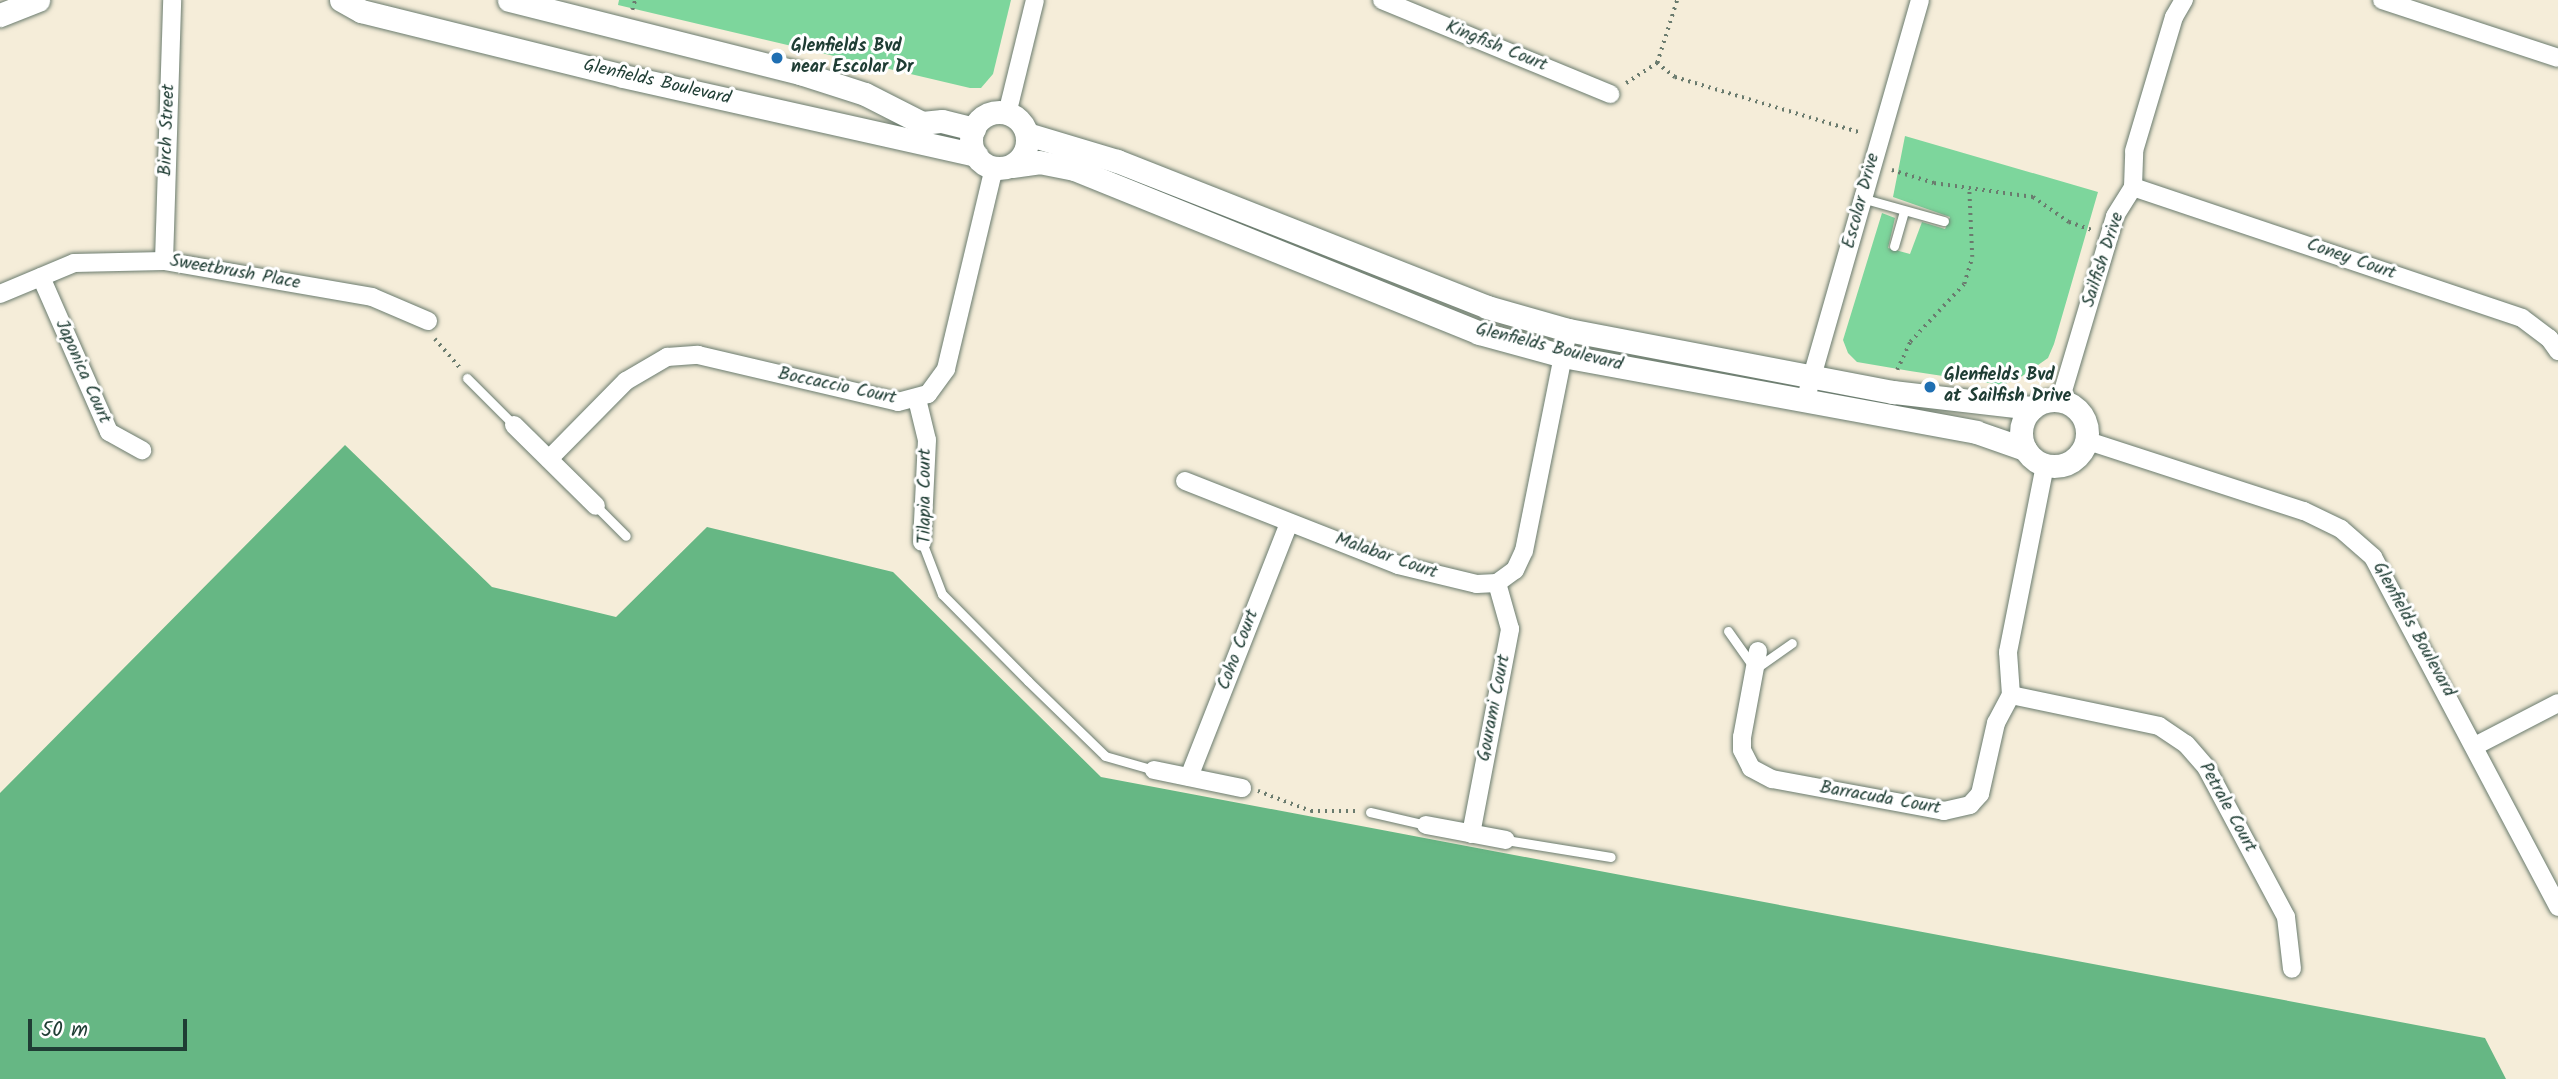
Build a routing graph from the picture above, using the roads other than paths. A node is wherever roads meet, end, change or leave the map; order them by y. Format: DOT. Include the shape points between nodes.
graph roads {
  1 [pos="38,0"];
  2 [pos="172,0"];
  3 [pos="341,0"];
  4 [pos="509,0"];
  5 [pos="1035,0"];
  6 [pos="1382,0"];
  7 [pos="1920,0"];
  8 [pos="2183,0"];
  9 [pos="2382,0"];
  10 [pos="0,15"];
  11 [pos="2558,58"];
  12 [pos="1610,94"];
  13 [pos="1007,114"];
  14 [pos="974,129"];
  15 [pos="1027,134"];
  16 [pos="994,163"];
  17 [pos="2133,187"];
  18 [pos="1865,199"];
  19 [pos="1904,211"];
  20 [pos="1944,221"];
  21 [pos="1894,246"];
  22 [pos="164,261"];
  23 [pos="41,277"];
  24 [pos="0,294"];
  25 [pos="428,321"];
  26 [pos="1567,330"];
  27 [pos="2558,351"];
  28 [pos="1563,356"];
  29 [pos="1812,377"];
  30 [pos="467,378"];
  31 [pos="917,399"];
  32 [pos="1805,401"];
  33 [pos="2060,401"];
  34 [pos="2032,408"];
  35 [pos="514,425"];
  36 [pos="2085,440"];
  37 [pos="2025,449"];
  38 [pos="142,450"];
  39 [pos="549,459"];
  40 [pos="2045,464"];
  41 [pos="1185,481"];
  42 [pos="596,506"];
  43 [pos="1289,523"];
  44 [pos="626,536"];
  45 [pos="922,542"];
  46 [pos="1497,583"];
  47 [pos="1728,631"];
  48 [pos="1792,643"];
  49 [pos="1756,660"];
  50 [pos="2011,695"];
  51 [pos="2558,703"];
  52 [pos="2475,746"];
  53 [pos="1154,770"];
  54 [pos="1189,777"];
  55 [pos="1242,788"];
  56 [pos="1370,812"];
  57 [pos="1426,825"];
  58 [pos="1471,834"];
  59 [pos="1506,840"];
  60 [pos="1611,857"];
  61 [pos="2558,907"];
  62 [pos="2292,969"];
  1 -- 10 [label="street"];
  2 -- 22 [label="street, Birch Street"];
  3 -- 16 [label="street, Glenfields Boulevard" via="361,10 623,76"];
  4 -- 14 [label="street" via="800,73 865,94 922,122 942,121"];
  5 -- 13 [label="street"];
  6 -- 12 [label="street, Kingfish Court"];
  7 -- 18 [label="street, Escolar Drive" via="1878,138"];
  8 -- 17 [label="street, Sailfish Drive" via="2134,151"];
  9 -- 11 [label="street"];
  13 -- 14 [label="street" via="991,114"];
  13 -- 15 [label="street" via="1016,118"];
  14 -- 16 [label="street"];
  15 -- 16 [label="street" via="1025,151"];
  15 -- 26 [label="street, Glenfields Boulevard" via="1117,161 1487,307"];
  16 -- 28 [label="street, Glenfields Boulevard" via="1039,162 1074,169 1479,333"];
  16 -- 31 [label="street, Boccaccio Court" via="946,369 935,388"];
  17 -- 27 [label="street, Coney Court" via="2522,318 2549,338"];
  17 -- 33 [label="street, Sailfish Drive" via="2109,236"];
  18 -- 19 [label="lane"];
  18 -- 29 [label="street, Escolar Drive"];
  19 -- 20 [label="lane"];
  19 -- 21 [label="lane"];
  22 -- 23 [label="street, Sweetbrush Place" via="74,263"];
  22 -- 25 [label="street, Sweetbrush Place" via="372,297"];
  23 -- 24 [label="street, Sweetbrush Place"];
  23 -- 38 [label="street, Japonica Court" via="109,432"];
  26 -- 28 [label="street"];
  26 -- 29 [label="street, Glenfields Boulevard"];
  28 -- 32 [label="street, Glenfields Boulevard"];
  28 -- 46 [label="street" via="1524,551 1515,570"];
  29 -- 32 [label="street, Escolar Drive"];
  29 -- 34 [label="street, Glenfields Boulevard" via="1893,392"];
  30 -- 35 [label="lane"];
  31 -- 39 [label="street, Boccaccio Court" via="898,402 698,355 667,357 626,381"];
  31 -- 45 [label="street, Tilapia Court" via="927,440"];
  32 -- 37 [label="street, Glenfields Boulevard" via="1976,432"];
  33 -- 34 [label="street" via="2047,400"];
  33 -- 36 [label="street" via="2082,416"];
  34 -- 37 [label="street" via="2021,427"];
  35 -- 39 [label="street"];
  36 -- 40 [label="street" via="2067,463"];
  36 -- 52 [label="street, Glenfields Boulevard" via="2304,511 2341,529 2373,556"];
  37 -- 40 [label="street"];
  39 -- 42 [label="street"];
  40 -- 50 [label="street" via="2008,652"];
  41 -- 43 [label="street, Malabar Court"];
  42 -- 44 [label="lane"];
  43 -- 46 [label="street, Malabar Court" via="1417,571 1477,584"];
  43 -- 54 [label="street, Coho Court"];
  45 -- 53 [label="lane, Tilapia Court" via="942,594 1028,681 1105,756"];
  46 -- 58 [label="street, Gourami Court" via="1510,629"];
  47 -- 49 [label="lane"];
  48 -- 49 [label="lane"];
  49 -- 50 [label="street, Barracuda Court" via="1741,737 1751,768 1772,779 1944,811 1962,810 1980,794 1996,723"];
  50 -- 62 [label="street, Petrale Court" via="2159,726 2186,744 2206,767 2286,917"];
  51 -- 52 [label="street"];
  52 -- 61 [label="street, Glenfields Boulevard"];
  53 -- 54 [label="street"];
  54 -- 55 [label="street"];
  56 -- 57 [label="lane"];
  57 -- 58 [label="street"];
  58 -- 59 [label="street"];
  59 -- 60 [label="lane"];
}
